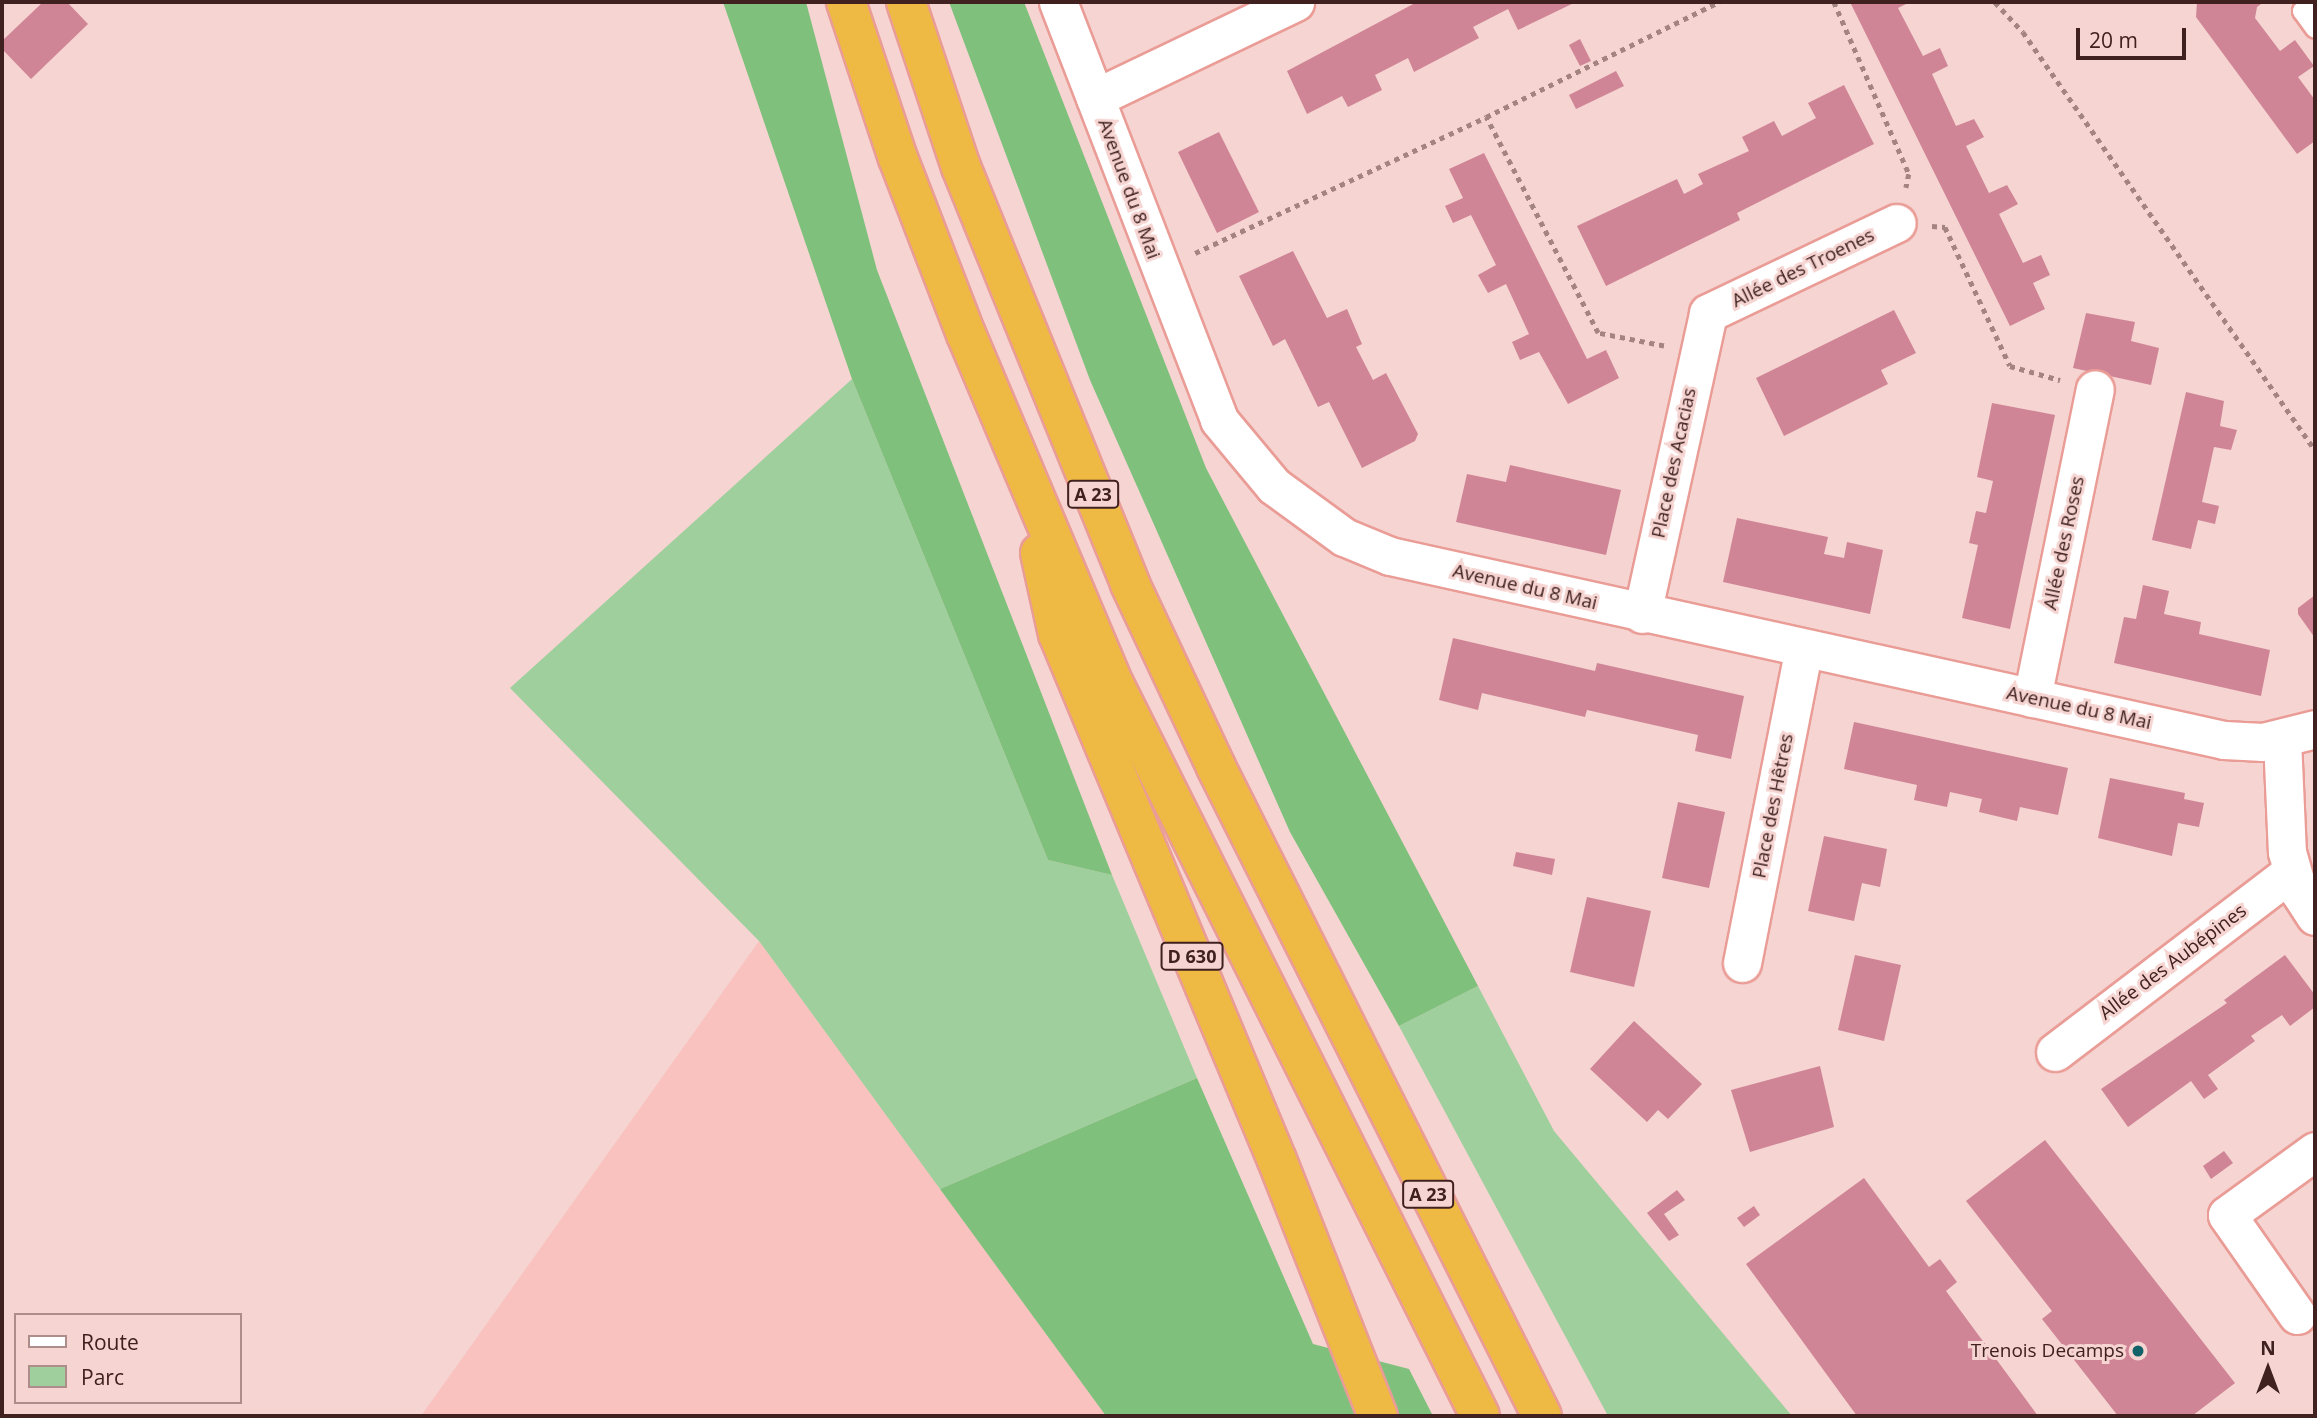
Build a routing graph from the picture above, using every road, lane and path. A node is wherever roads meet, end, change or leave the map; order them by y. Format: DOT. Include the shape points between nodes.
graph roads {
  1 [pos="846,2"];
  2 [pos="906,2"];
  3 [pos="1058,2"];
  4 [pos="1295,2"];
  5 [pos="1719,2"];
  6 [pos="1833,2"];
  7 [pos="1995,2"];
  8 [pos="2314,2"];
  9 [pos="2315,30"];
  10 [pos="1095,98"];
  11 [pos="1486,117"];
  12 [pos="1897,223"];
  13 [pos="1159,270"];
  14 [pos="1708,313"];
  15 [pos="1698,354"];
  16 [pos="2095,389"];
  17 [pos="2315,450"];
  18 [pos="1028,489"];
  19 [pos="1642,614"];
  20 [pos="1804,648"];
  21 [pos="2032,698"];
  22 [pos="2299,734"];
  23 [pos="2291,872"];
  24 [pos="2315,916"];
  25 [pos="1742,963"];
  26 [pos="2055,1052"];
  27 [pos="2315,1151"];
  28 [pos="2297,1315"];
  29 [pos="1378,1416"];
  30 [pos="1480,1416"];
  31 [pos="1542,1416"];
  1 -- 18 [label="highway, A 23" via="898,158"];
  2 -- 31 [label="highway, A 23" via="961,167 1130,584 1216,767"];
  3 -- 10 [label="street, Avenue du 8 Mai"];
  4 -- 10 [label="street"];
  5 -- 11 [label="path"];
  6 -- 12 [label="path" via="1909,174"];
  7 -- 17 [label="path" via="2023,32"];
  8 -- 9 [label="lane" via="2302,11"];
  10 -- 13 [label="street, Avenue du 8 Mai"];
  11 -- 13 [label="path"];
  11 -- 15 [label="path" via="1598,332"];
  12 -- 14 [label="street, Allée des Troenes"];
  12 -- 16 [label="path" via="1945,227 2010,366"];
  13 -- 19 [label="street, Avenue du 8 Mai" via="1219,419 1252,464 1319,521 1390,556"];
  14 -- 15 [label="street, Place des Acacias"];
  15 -- 19 [label="street, Place des Acacias"];
  16 -- 21 [label="street, Allée des Roses"];
  18 -- 29 [label="highway, D 630" via="1058,634 1282,1170"];
  18 -- 30 [label="highway, A 23" via="1163,786"];
  19 -- 20 [label="street, Avenue du 8 Mai"];
  20 -- 21 [label="street, Avenue du 8 Mai"];
  20 -- 25 [label="street, Place des Hêtres"];
  21 -- 22 [label="street, Avenue du 8 Mai" via="2224,740"];
  22 -- 23 [label="street"];
  23 -- 24 [label="street"];
  23 -- 26 [label="street, Allée des Aubépines"];
  27 -- 28 [label="street" via="2227,1215"];
}
